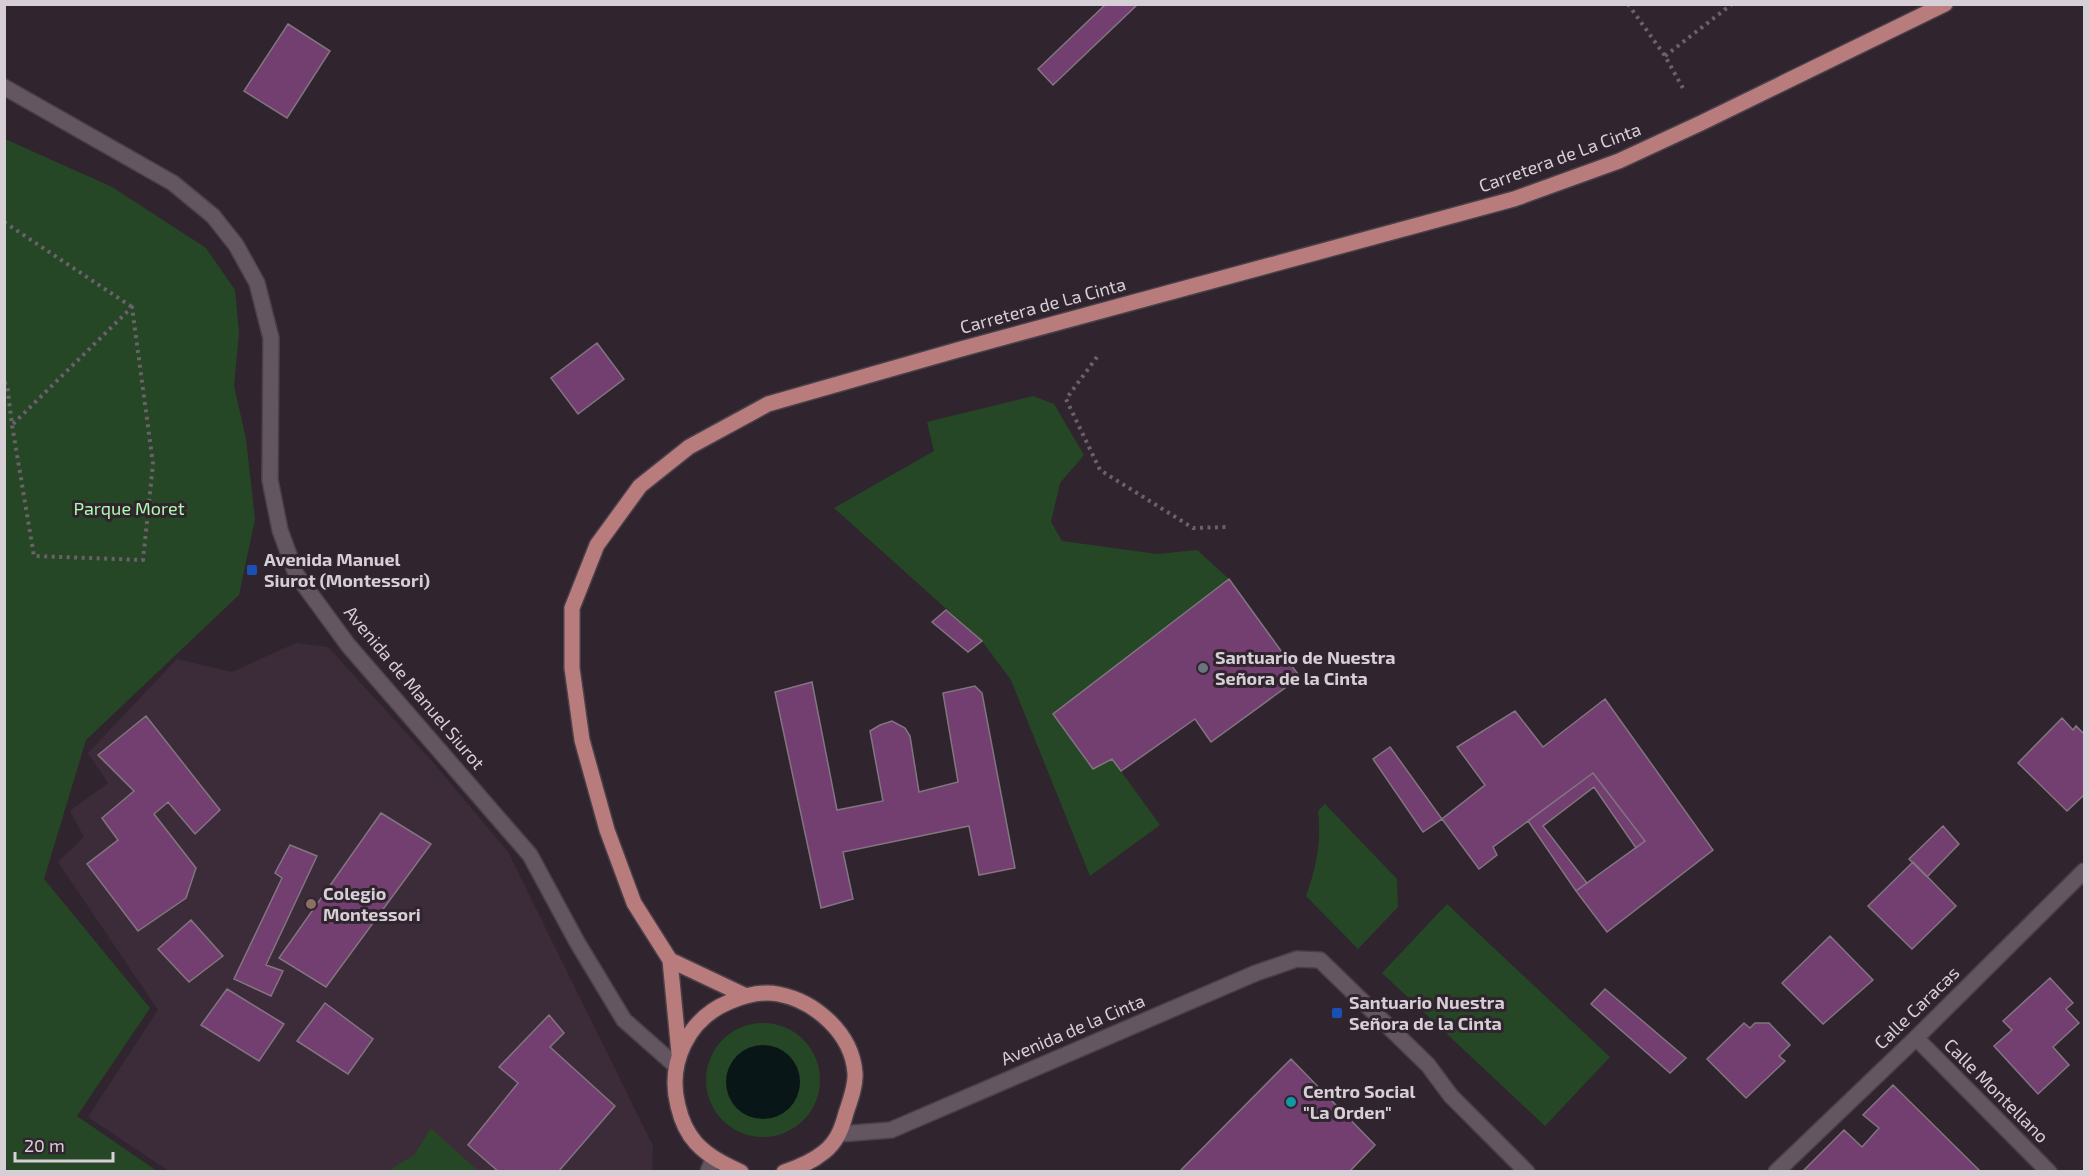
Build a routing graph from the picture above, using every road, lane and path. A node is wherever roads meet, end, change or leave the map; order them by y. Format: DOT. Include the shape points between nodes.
graph roads {
  1 [pos="1628,4"];
  2 [pos="1732,4"];
  3 [pos="1945,4"];
  4 [pos="1665,56"];
  5 [pos="4,87"];
  6 [pos="1684,90"];
  7 [pos="4,222"];
  8 [pos="132,307"];
  9 [pos="1097,357"];
  10 [pos="4,382"];
  11 [pos="12,425"];
  12 [pos="1230,527"];
  13 [pos="2085,871"];
  14 [pos="670,960"];
  15 [pos="744,995"];
  16 [pos="1916,1038"];
  17 [pos="678,1060"];
  18 [pos="840,1134"];
  19 [pos="826,1151"];
  20 [pos="719,1167"];
  21 [pos="741,1172"];
  22 [pos="784,1172"];
  23 [pos="814,1172"];
  24 [pos="1527,1172"];
  25 [pos="1776,1172"];
  26 [pos="2049,1172"];
  1 -- 4 [label="path"];
  2 -- 4 [label="path"];
  3 -- 14 [label="main road, Carretera de La Cinta" via="1640,152 1514,200 768,404 689,447 640,486 597,545 572,608 572,668 582,740 607,830 634,903"];
  4 -- 6 [label="path"];
  5 -- 17 [label="street, Avenida de Manuel Siurot" via="173,183 213,216 236,245 256,283 271,338 270,480 280,530 296,574 348,645 531,855 624,1020"];
  7 -- 8 [label="path"];
  8 -- 11 [label="path"];
  8 -- 11 [label="path" via="153,464 143,560 34,556"];
  9 -- 12 [label="path" via="1066,399 1100,470 1193,528"];
  10 -- 11 [label="path"];
  13 -- 16 [label="street, Calle Caracas"];
  14 -- 15 [label="main road"];
  14 -- 17 [label="main road, Carretera de La Cinta"];
  15 -- 17 [label="main road" via="716,1007 694,1027"];
  15 -- 18 [label="main road" via="776,993 808,1004 831,1022 847,1046 855,1074"];
  16 -- 25 [label="street, Calle Caracas"];
  16 -- 26 [label="street, Calle Montellano"];
  17 -- 20 [label="main road, Carretera de La Cinta" via="674,1092 681,1118 694,1141"];
  18 -- 19 [label="main road"];
  18 -- 24 [label="street, Avenida de la Cinta" via="891,1130 1256,973 1297,959 1320,960 1428,1065 1451,1096"];
  19 -- 22 [label="main road" via="801,1167"];
  19 -- 23 [label="main road"];
  20 -- 21 [label="main road"];
}
